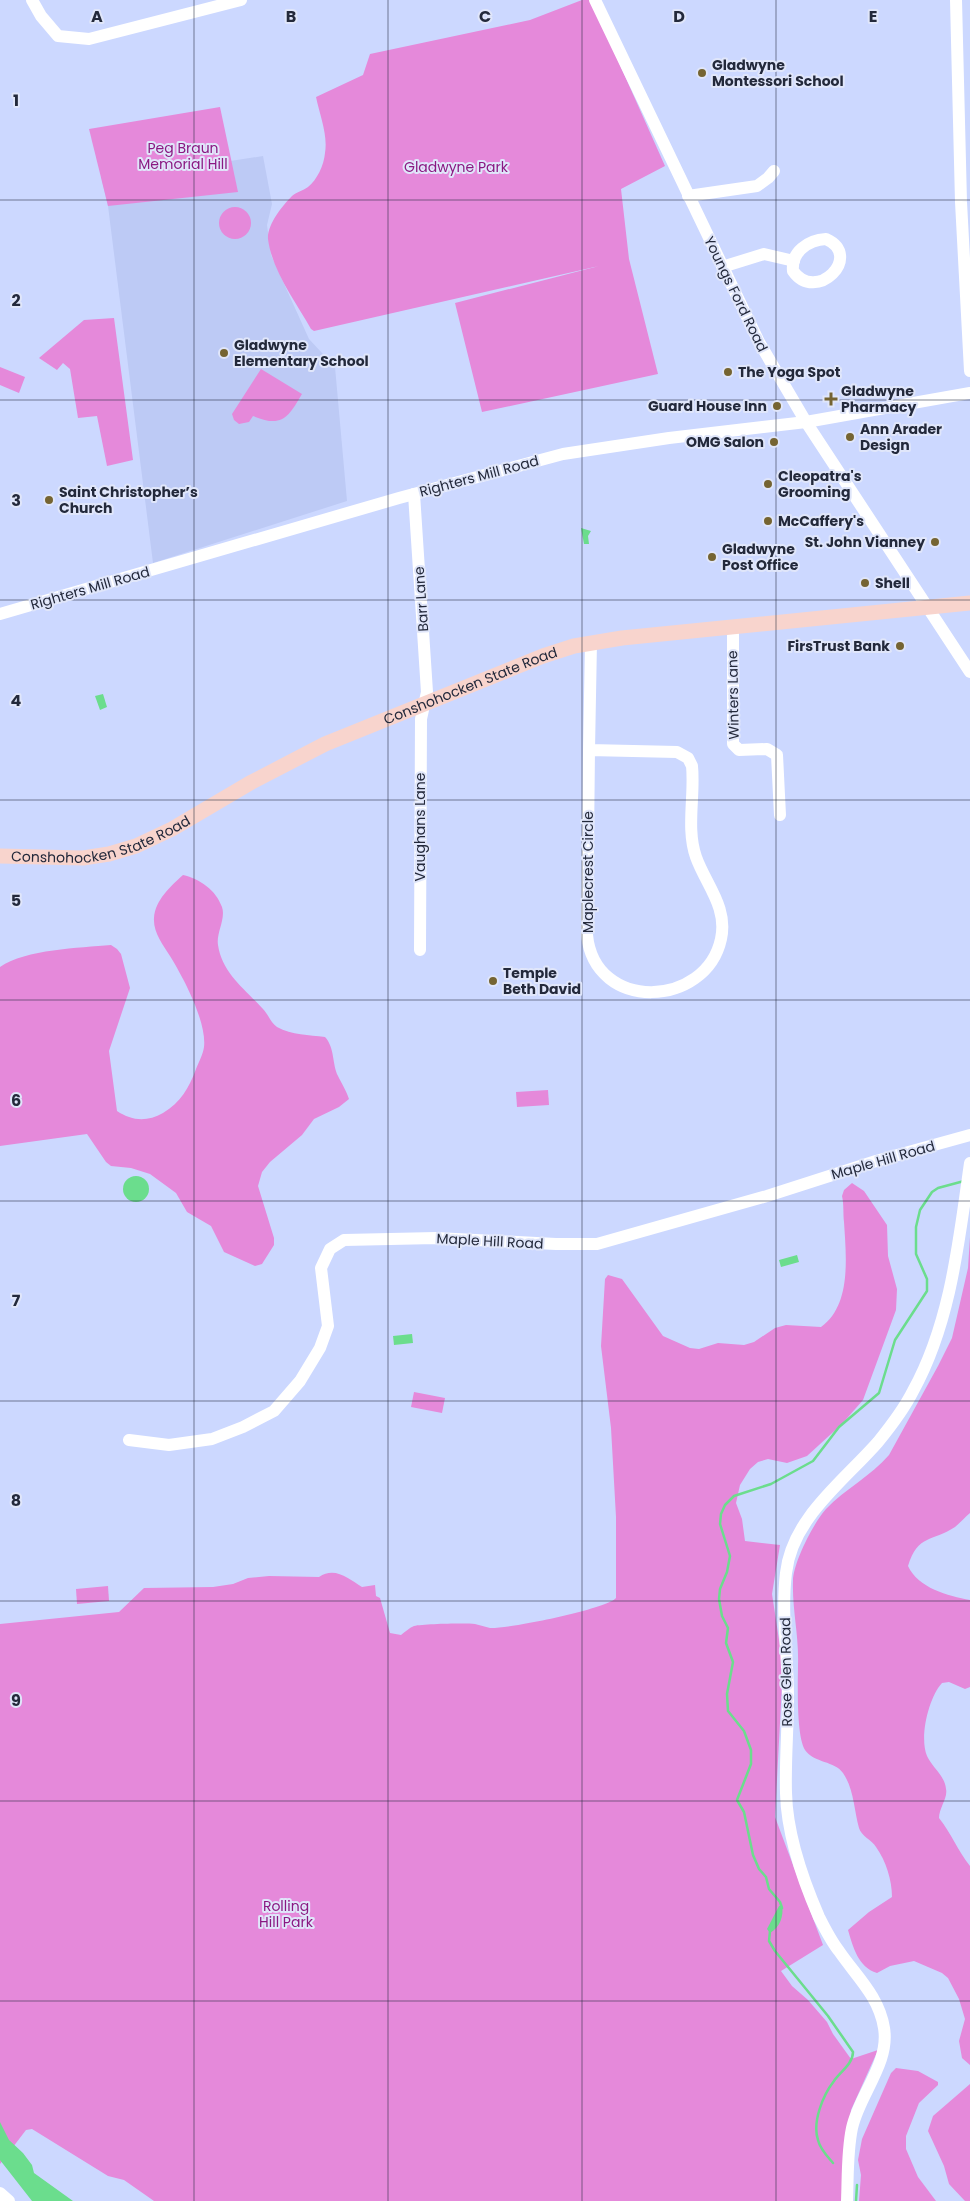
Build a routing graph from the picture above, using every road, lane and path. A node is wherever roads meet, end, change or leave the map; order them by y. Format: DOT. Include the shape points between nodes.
graph roads {
  1 [pos="32,0"];
  2 [pos="241,0"];
  3 [pos="595,0"];
  4 [pos="956,0"];
  5 [pos="774,171"];
  6 [pos="688,196"];
  7 [pos="794,260"];
  8 [pos="722,267"];
  9 [pos="969,326"];
  10 [pos="970,371"];
  11 [pos="970,394"];
  12 [pos="806,422"];
  13 [pos="414,494"];
  14 [pos="970,603"];
  15 [pos="928,607"];
  16 [pos="0,614"];
  17 [pos="732,627"];
  18 [pos="590,642"];
  19 [pos="970,672"];
  20 [pos="424,704"];
  21 [pos="589,750"];
  22 [pos="780,815"];
  23 [pos="0,856"];
  24 [pos="420,950"];
  25 [pos="970,1136"];
  26 [pos="969,1170"];
  27 [pos="130,1440"];
  28 [pos="0,2193"];
  29 [pos="9,2201"];
  30 [pos="846,2201"];
  1 -- 2 [label="street" via="58,36 89,39"];
  3 -- 6 [label="street, Youngs Ford Road"];
  4 -- 9 [label="street" via="961,196"];
  5 -- 6 [label="street" via="757,186"];
  6 -- 8 [label="street, Youngs Ford Road"];
  7 -- 8 [label="street" via="764,254"];
  8 -- 12 [label="street, Youngs Ford Road" via="758,342"];
  9 -- 10 [label="street"];
  11 -- 12 [label="street, Righters Mill Road"];
  12 -- 13 [label="street, Righters Mill Road" via="563,454"];
  12 -- 15 [label="street, Youngs Ford Road"];
  13 -- 16 [label="street, Righters Mill Road"];
  13 -- 20 [label="street, Barr Lane" via="427,692"];
  14 -- 15 [label="main road, Conshohocken State Road"];
  15 -- 17 [label="main road, Conshohocken State Road"];
  15 -- 19 [label="street, Youngs Ford Road"];
  17 -- 18 [label="main road, Conshohocken State Road"];
  17 -- 22 [label="street, Winters Lane" via="733,744 739,750 767,749 777,755"];
  18 -- 20 [label="main road, Conshohocken State Road" via="543,656"];
  18 -- 21 [label="street, Maplecrest Circle"];
  20 -- 23 [label="main road, Conshohocken State Road" via="325,744 172,829 122,850 83,858"];
  20 -- 24 [label="street, Vaughans Lane" via="421,720"];
  21 -- 21 [label="street, Maplecrest Circle" via="676,752 688,758 692,766 694,849 719,906 722,931 718,948 705,969 677,987 648,992 626,988 606,976 592,957 588,935"];
  25 -- 27 [label="street, Maple Hill Road" via="598,1244 436,1238 344,1240 330,1249 321,1268 328,1326 320,1348 300,1381 274,1411 244,1427 212,1438 169,1445"];
  26 -- 30 [label="street, Rose Glen Road" via="947,1300 936,1339 917,1384 890,1427 802,1528 786,1571 786,1794 789,1828 819,1916 839,1952 873,1997 882,2016 884,2030 881,2058 852,2126"];
  28 -- 29 [label="street"];
}
